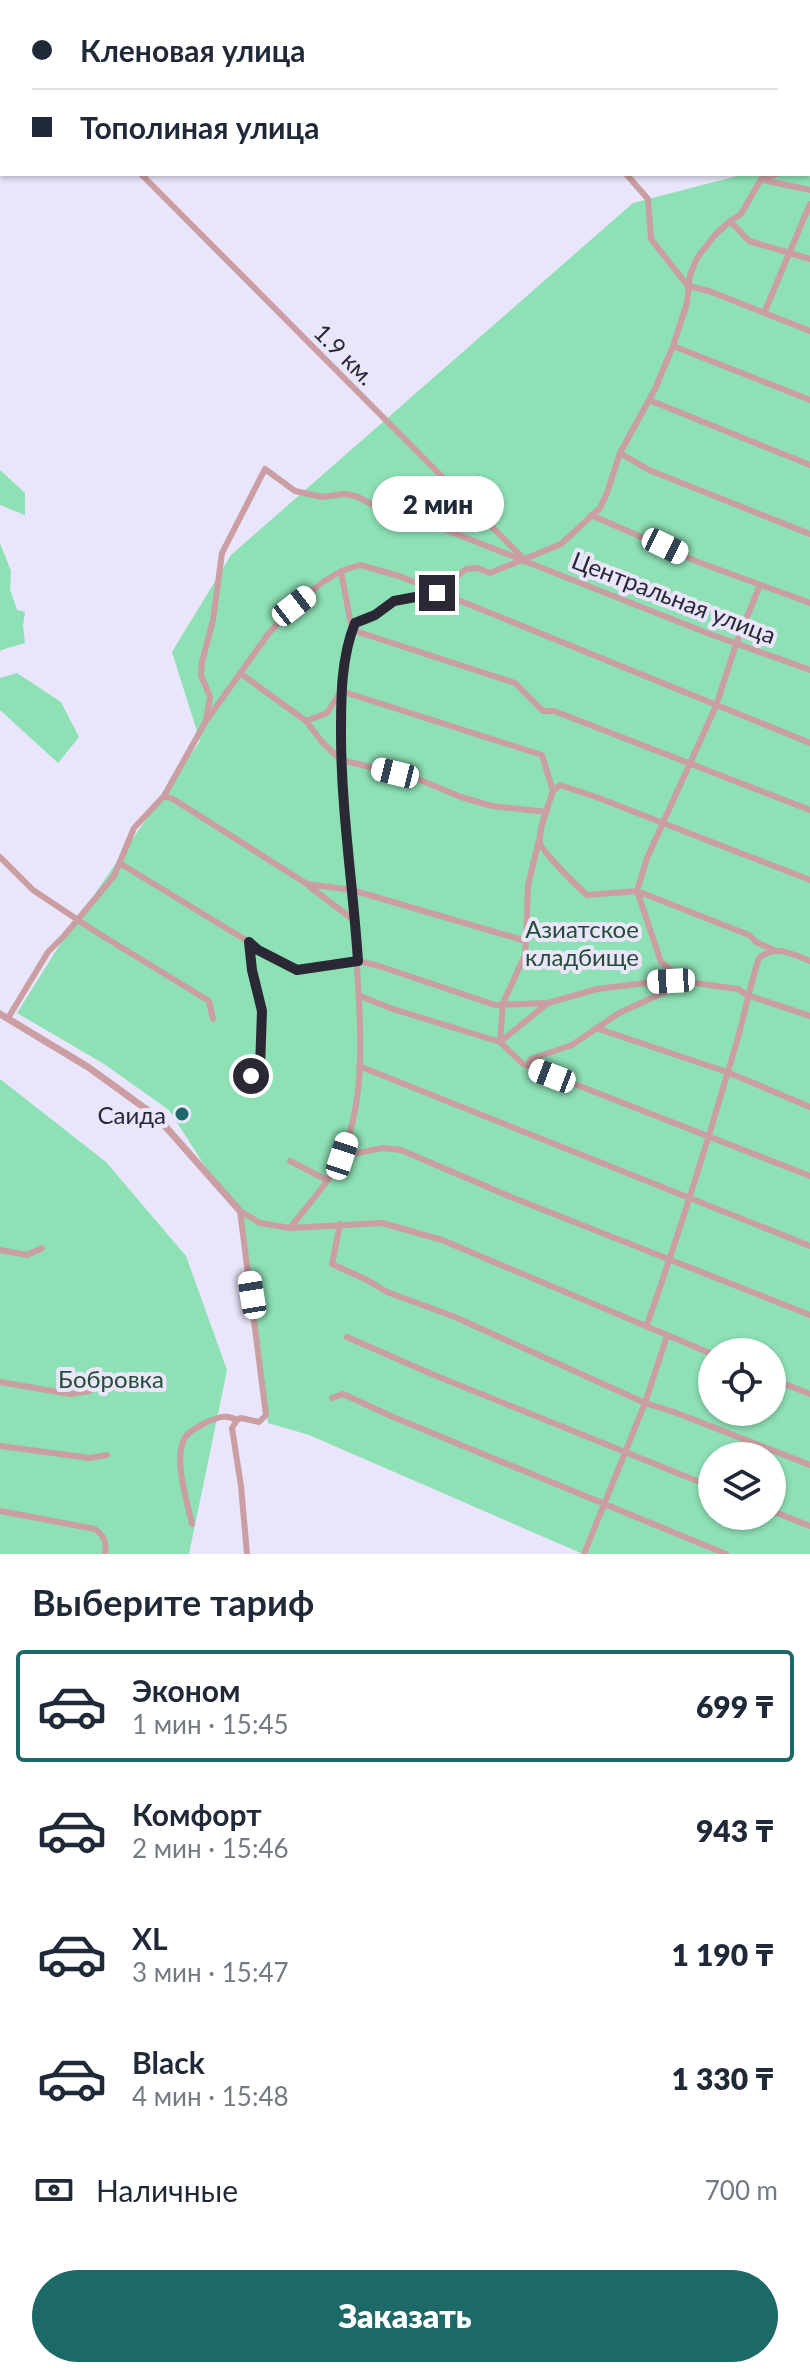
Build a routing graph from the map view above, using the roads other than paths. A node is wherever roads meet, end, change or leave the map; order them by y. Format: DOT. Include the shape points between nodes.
graph roads {
  1 [pos="143,176"];
  2 [pos="628,176"];
  3 [pos="771,176"];
  4 [pos="761,179"];
  5 [pos="810,190"];
  6 [pos="810,204"];
  7 [pos="730,221"];
  8 [pos="791,253"];
  9 [pos="810,259"];
  10 [pos="688,286"];
  11 [pos="764,313"];
  12 [pos="810,331"];
  13 [pos="673,346"];
  14 [pos="649,400"];
  15 [pos="810,400"];
  16 [pos="620,453"];
  17 [pos="810,465"];
  18 [pos="591,515"];
  19 [pos="810,534"];
  20 [pos="523,559"];
  21 [pos="341,571"];
  22 [pos="760,585"];
  23 [pos="437,593"];
  24 [pos="810,603"];
  25 [pos="352,630"];
  26 [pos="736,644"];
  27 [pos="810,670"];
  28 [pos="240,673"];
  29 [pos="341,691"];
  30 [pos="716,706"];
  31 [pos="206,721"];
  32 [pos="306,721"];
  33 [pos="810,743"];
  34 [pos="341,760"];
  35 [pos="690,765"];
  36 [pos="553,791"];
  37 [pos="164,796"];
  38 [pos="810,810"];
  39 [pos="547,812"];
  40 [pos="664,824"];
  41 [pos="539,840"];
  42 [pos="0,857"];
  43 [pos="121,864"];
  44 [pos="810,880"];
  45 [pos="307,884"];
  46 [pos="352,890"];
  47 [pos="637,891"];
  48 [pos="79,919"];
  49 [pos="355,921"];
  50 [pos="526,941"];
  51 [pos="249,942"];
  52 [pos="756,942"];
  53 [pos="774,950"];
  54 [pos="759,958"];
  55 [pos="357,961"];
  56 [pos="810,961"];
  57 [pos="687,982"];
  58 [pos="747,995"];
  59 [pos="360,996"];
  60 [pos="503,1003"];
  61 [pos="548,1003"];
  62 [pos="4,1016"];
  63 [pos="810,1016"];
  64 [pos="213,1019"];
  65 [pos="596,1028"];
  66 [pos="500,1042"];
  67 [pos="359,1066"];
  68 [pos="528,1066"];
  69 [pos="727,1072"];
  70 [pos="251,1076"];
  71 [pos="810,1107"];
  72 [pos="707,1136"];
  73 [pos="342,1156"];
  74 [pos="290,1161"];
  75 [pos="810,1176"];
  76 [pos="327,1180"];
  77 [pos="689,1198"];
  78 [pos="240,1211"];
  79 [pos="340,1224"];
  80 [pos="290,1228"];
  81 [pos="810,1246"];
  82 [pos="42,1248"];
  83 [pos="0,1250"];
  84 [pos="671,1259"];
  85 [pos="810,1315"];
  86 [pos="646,1327"];
  87 [pos="667,1336"];
  88 [pos="347,1337"];
  89 [pos="698,1348"];
  90 [pos="0,1382"];
  91 [pos="786,1385"];
  92 [pos="90,1391"];
  93 [pos="810,1394"];
  94 [pos="332,1398"];
  95 [pos="645,1403"];
  96 [pos="237,1420"];
  97 [pos="0,1446"];
  98 [pos="625,1453"];
  99 [pos="107,1455"];
  100 [pos="810,1465"];
  101 [pos="698,1482"];
  102 [pos="603,1505"];
  103 [pos="0,1511"];
  104 [pos="786,1517"];
  105 [pos="192,1524"];
  106 [pos="810,1526"];
  107 [pos="105,1554"];
  108 [pos="247,1554"];
  109 [pos="584,1554"];
  110 [pos="726,1554"];
  1 -- 20 [label="street, 1.9 км."];
  2 -- 10 [label="street" via="648,199 651,239"];
  3 -- 4 [label="street"];
  4 -- 5 [label="street"];
  4 -- 7 [label="street" via="741,214"];
  6 -- 8 [label="street"];
  7 -- 8 [label="street" via="749,241"];
  7 -- 10 [label="street" via="697,258"];
  8 -- 9 [label="street"];
  8 -- 11 [label="street"];
  10 -- 11 [label="street"];
  10 -- 13 [label="street"];
  11 -- 12 [label="street"];
  13 -- 14 [label="street"];
  13 -- 15 [label="street"];
  14 -- 16 [label="street"];
  14 -- 17 [label="street"];
  16 -- 18 [label="street" via="600,508"];
  16 -- 19 [label="street" via="649,470"];
  18 -- 20 [label="street" via="561,544"];
  18 -- 22 [label="street"];
  20 -- 23 [label="street" via="490,573 466,569"];
  20 -- 26 [label="street, Центральная улица"];
  20 -- 31 [label="street, Центральная улица" via="356,496 295,491 265,469 222,553 202,662 210,697"];
  21 -- 23 [label="street" via="360,565"];
  21 -- 25 [label="street"];
  21 -- 28 [label="street" via="294,606"];
  22 -- 24 [label="street"];
  22 -- 26 [label="street"];
  23 -- 25 [label="street" via="394,601 355,623"];
  23 -- 30 [label="street"];
  25 -- 29 [label="street"];
  25 -- 35 [label="street" via="515,683 543,711"];
  26 -- 27 [label="street, Центральная улица"];
  26 -- 30 [label="street"];
  28 -- 31 [label="street"];
  28 -- 32 [label="street"];
  29 -- 32 [label="street" via="330,710"];
  29 -- 34 [label="street"];
  29 -- 36 [label="street" via="542,755"];
  30 -- 33 [label="street"];
  30 -- 35 [label="street"];
  31 -- 37 [label="street"];
  32 -- 34 [label="street"];
  34 -- 39 [label="street" via="413,777 492,806"];
  34 -- 46 [label="street"];
  35 -- 38 [label="street"];
  35 -- 40 [label="street"];
  36 -- 39 [label="street"];
  36 -- 40 [label="street" via="560,785"];
  37 -- 43 [label="street" via="134,828"];
  37 -- 45 [label="street"];
  39 -- 41 [label="street"];
  40 -- 44 [label="street"];
  40 -- 47 [label="street"];
  41 -- 47 [label="street" via="542,850 587,895"];
  41 -- 50 [label="street" via="528,885"];
  42 -- 48 [label="street" via="33,890"];
  43 -- 48 [label="street"];
  43 -- 51 [label="street"];
  45 -- 46 [label="street"];
  45 -- 49 [label="street"];
  46 -- 49 [label="street"];
  46 -- 50 [label="street"];
  47 -- 52 [label="street"];
  47 -- 57 [label="street" via="661,962"];
  48 -- 62 [label="street" via="48,952"];
  48 -- 64 [label="street" via="209,1001"];
  49 -- 55 [label="street"];
  50 -- 60 [label="street"];
  51 -- 55 [label="street" via="297,970"];
  51 -- 70 [label="street" via="262,1011 260,1068"];
  52 -- 53 [label="street"];
  52 -- 54 [label="street"];
  53 -- 54 [label="street"];
  53 -- 56 [label="street"];
  54 -- 58 [label="street"];
  55 -- 59 [label="street"];
  55 -- 60 [label="street" via="495,1005"];
  57 -- 58 [label="street"];
  57 -- 61 [label="street" via="597,989"];
  57 -- 65 [label="street"];
  58 -- 63 [label="street"];
  58 -- 69 [label="street"];
  59 -- 66 [label="street"];
  59 -- 67 [label="street"];
  60 -- 61 [label="street"];
  60 -- 66 [label="street"];
  61 -- 66 [label="street"];
  62 -- 78 [label="street" via="157,1117"];
  65 -- 68 [label="street" via="572,1045 531,1059"];
  65 -- 69 [label="street"];
  66 -- 68 [label="street"];
  67 -- 73 [label="street" via="355,1116"];
  67 -- 77 [label="street"];
  68 -- 72 [label="street"];
  69 -- 71 [label="street"];
  69 -- 72 [label="street"];
  72 -- 75 [label="street"];
  72 -- 77 [label="street"];
  73 -- 76 [label="street"];
  73 -- 84 [label="street" via="401,1150"];
  74 -- 76 [label="street"];
  76 -- 80 [label="street"];
  77 -- 81 [label="street"];
  77 -- 84 [label="street"];
  78 -- 80 [label="street" via="260,1223"];
  78 -- 96 [label="street" via="266,1415 259,1422"];
  79 -- 80 [label="street"];
  79 -- 86 [label="street" via="382,1223 442,1240"];
  79 -- 95 [label="street" via="332,1264"];
  82 -- 83 [label="street" via="27,1255"];
  84 -- 85 [label="street"];
  84 -- 86 [label="street"];
  86 -- 87 [label="street"];
  87 -- 89 [label="street"];
  87 -- 95 [label="street"];
  88 -- 98 [label="street"];
  90 -- 92 [label="street" via="70,1394"];
  91 -- 93 [label="street"];
  94 -- 102 [label="street" via="343,1394"];
  95 -- 98 [label="street"];
  95 -- 100 [label="street"];
  96 -- 105 [label="street" via="222,1416 189,1432 183,1441 179,1460"];
  96 -- 108 [label="street" via="232,1428"];
  97 -- 99 [label="street" via="81,1458"];
  98 -- 101 [label="street"];
  98 -- 102 [label="street"];
  102 -- 109 [label="street"];
  102 -- 110 [label="street"];
  103 -- 107 [label="street" via="95,1529 105,1541"];
  104 -- 106 [label="street"];
}
